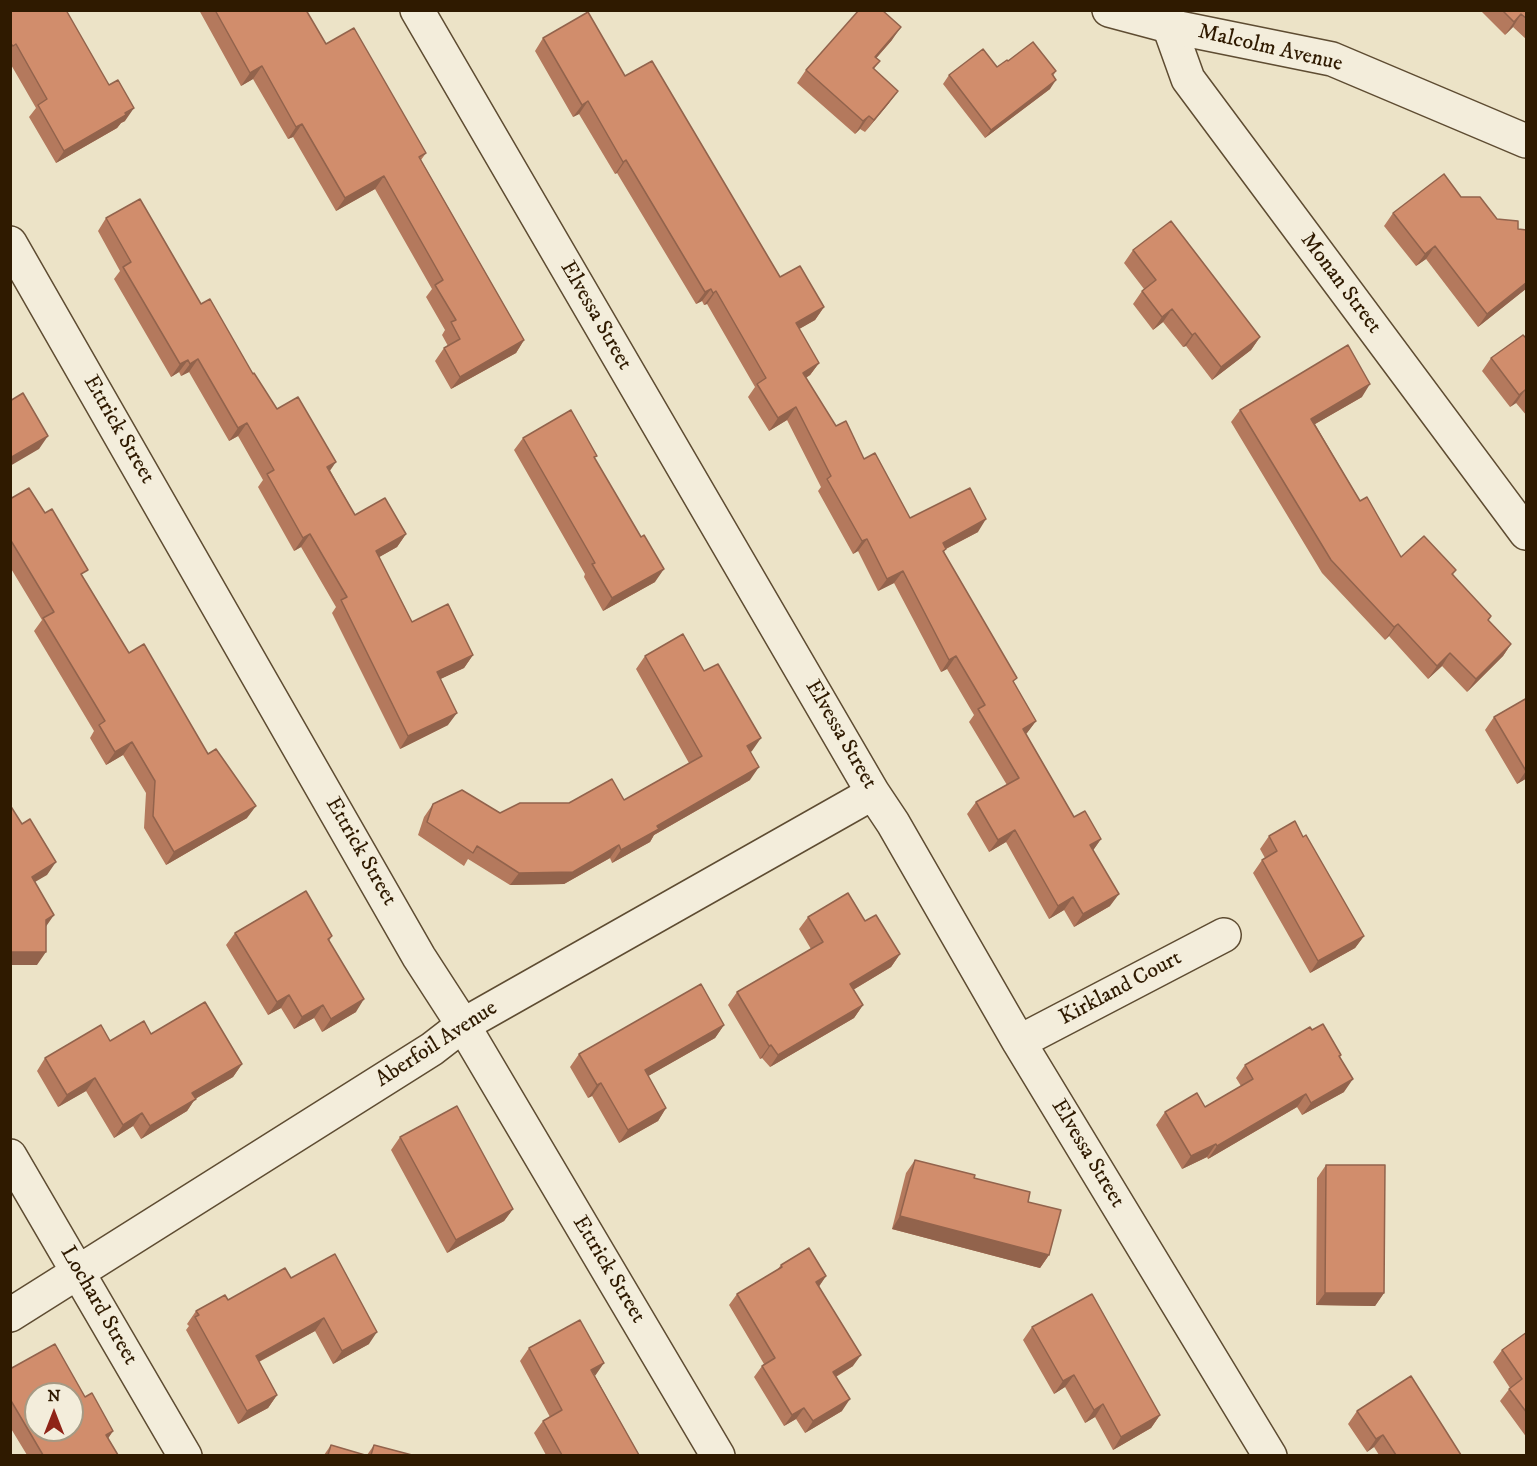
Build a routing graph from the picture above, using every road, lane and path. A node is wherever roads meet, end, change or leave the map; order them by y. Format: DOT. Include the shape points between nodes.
graph roads {
  1 [pos="417,10"];
  2 [pos="1109,10"];
  3 [pos="1169,26"];
  4 [pos="1527,141"];
  5 [pos="10,243"];
  6 [pos="1527,533"];
  7 [pos="873,793"];
  8 [pos="1224,935"];
  9 [pos="463,1025"];
  10 [pos="1019,1042"];
  11 [pos="10,1156"];
  12 [pos="79,1272"];
  13 [pos="10,1315"];
  14 [pos="185,1455"];
  15 [pos="718,1455"];
  16 [pos="1270,1455"];
  1 -- 7 [label="street, Elvessa Street"];
  2 -- 3 [label="street, Malcolm Avenue"];
  3 -- 4 [label="street, Malcolm Avenue" via="1332,59"];
  3 -- 6 [label="street, Monan Street" via="1188,80"];
  5 -- 9 [label="street, Ettrick Street" via="413,946"];
  7 -- 9 [label="street, Aberfoil Avenue"];
  7 -- 10 [label="street, Elvessa Street"];
  8 -- 10 [label="street, Kirkland Court"];
  9 -- 12 [label="street, Aberfoil Avenue" via="432,1049"];
  9 -- 15 [label="street, Ettrick Street"];
  10 -- 16 [label="street, Elvessa Street"];
  11 -- 12 [label="street, Lochard Street"];
  12 -- 13 [label="street, Aberfoil Avenue"];
  12 -- 14 [label="street, Lochard Street"];
}
